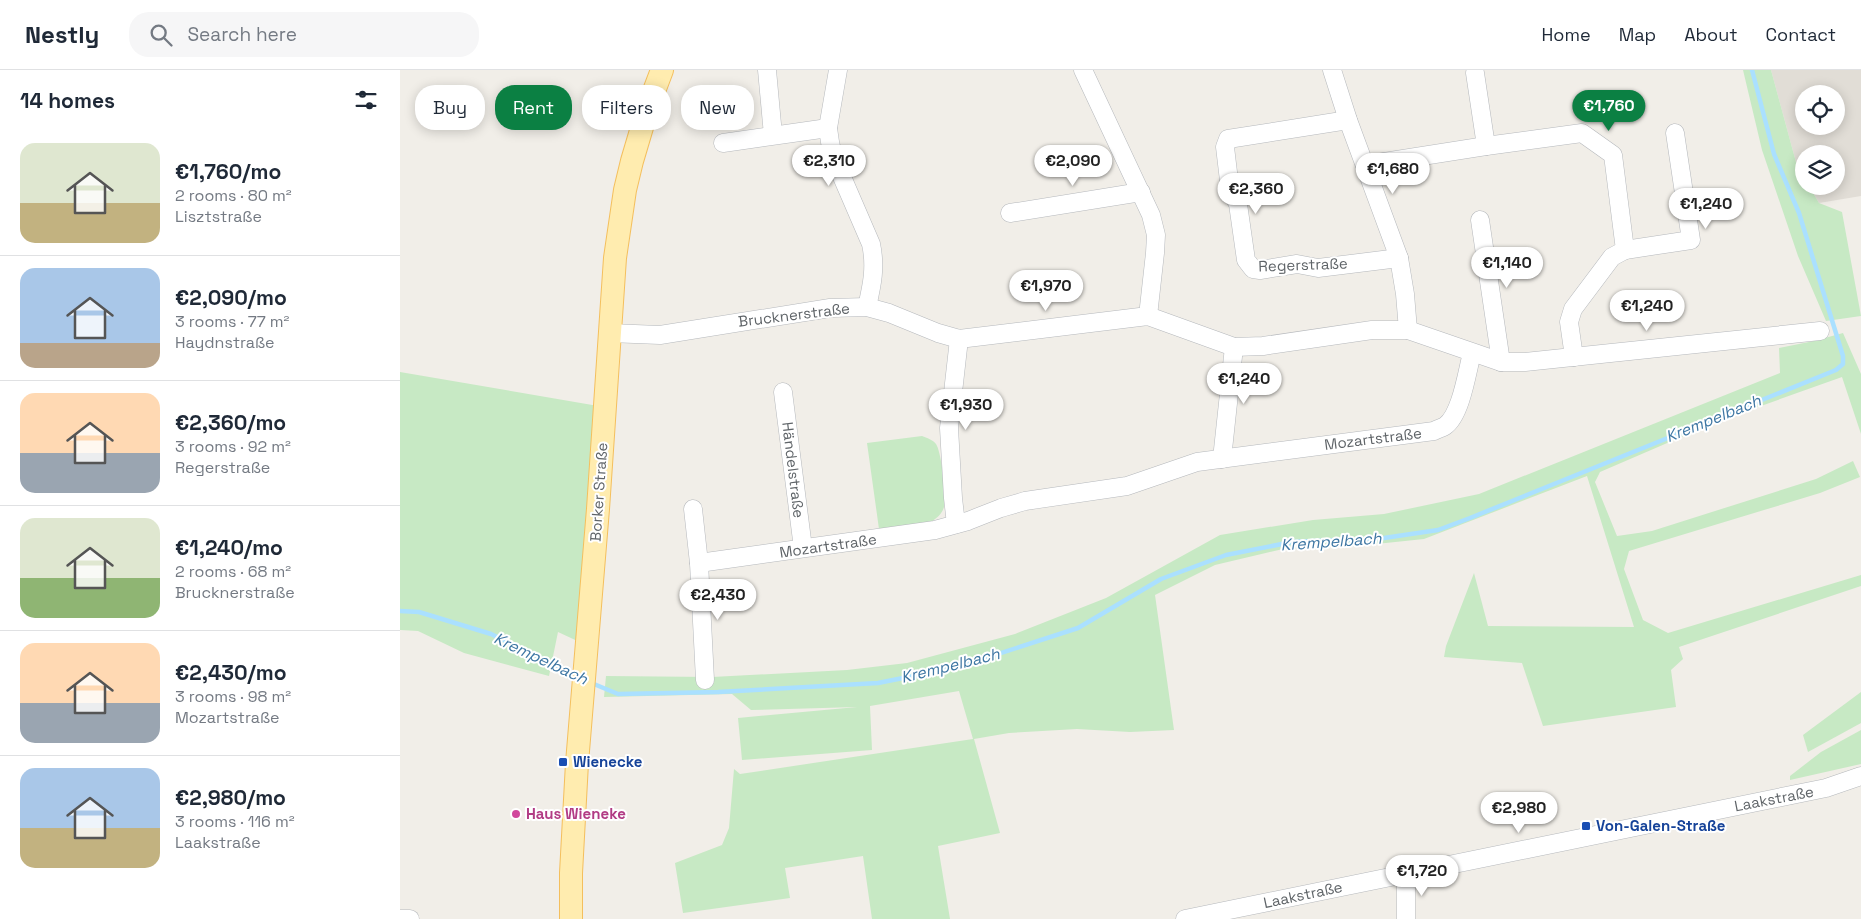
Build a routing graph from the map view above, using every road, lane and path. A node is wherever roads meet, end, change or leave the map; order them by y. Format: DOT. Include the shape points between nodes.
graph roads {
  1 [pos="662,70"];
  2 [pos="767,70"];
  3 [pos="838,70"];
  4 [pos="1083,70"];
  5 [pos="1332,70"];
  6 [pos="1475,73"];
  7 [pos="1348,120"];
  8 [pos="828,128"];
  9 [pos="1675,133"];
  10 [pos="773,135"];
  11 [pos="723,142"];
  12 [pos="1486,146"];
  13 [pos="1365,165"];
  14 [pos="1141,192"];
  15 [pos="1010,213"];
  16 [pos="1480,220"];
  17 [pos="1625,250"];
  18 [pos="1399,258"];
  19 [pos="867,307"];
  20 [pos="1148,316"];
  21 [pos="1408,330"];
  22 [pos="1820,331"];
  23 [pos="609,333"];
  24 [pos="959,339"];
  25 [pos="1234,347"];
  26 [pos="1472,353"];
  27 [pos="1574,357"];
  28 [pos="1501,362"];
  29 [pos="783,392"];
  30 [pos="1222,458"];
  31 [pos="693,509"];
  32 [pos="956,524"];
  33 [pos="803,548"];
  34 [pos="699,563"];
  35 [pos="705,680"];
  36 [pos="1861,776"];
  37 [pos="1406,874"];
  38 [pos="400,919"];
  39 [pos="410,919"];
  40 [pos="571,919"];
  41 [pos="1185,919"];
  42 [pos="1406,919"];
  1 -- 23 [label="main road, Borker Straße" via="625,190"];
  2 -- 10 [label="street"];
  3 -- 8 [label="street"];
  4 -- 14 [label="street"];
  5 -- 7 [label="street"];
  6 -- 12 [label="street"];
  7 -- 13 [label="street"];
  7 -- 18 [label="street, Regerstraße" via="1228,139 1224,147 1230,189 1238,204 1246,260 1254,269 1260,270 1298,264 1318,268"];
  8 -- 10 [label="street"];
  8 -- 19 [label="street" via="833,156 871,244 874,278"];
  9 -- 17 [label="street" via="1691,240"];
  10 -- 11 [label="street"];
  12 -- 13 [label="street"];
  12 -- 17 [label="street" via="1582,133 1613,155"];
  13 -- 18 [label="street"];
  14 -- 15 [label="street"];
  14 -- 20 [label="street" via="1156,235"];
  16 -- 28 [label="street"];
  17 -- 27 [label="street" via="1612,257 1573,309 1569,322"];
  18 -- 21 [label="street"];
  19 -- 23 [label="street, Brucknerstraße" via="830,308 660,335"];
  19 -- 24 [label="street, Brucknerstraße"];
  20 -- 24 [label="street, Brucknerstraße"];
  20 -- 25 [label="street, Brucknerstraße"];
  21 -- 25 [label="street, Brucknerstraße" via="1372,330 1263,346"];
  21 -- 26 [label="street, Brucknerstraße"];
  22 -- 27 [label="street, Brucknerstraße"];
  23 -- 40 [label="main road, Borker Straße" via="574,814"];
  24 -- 32 [label="street" via="949,428"];
  25 -- 30 [label="street"];
  26 -- 28 [label="street, Brucknerstraße"];
  26 -- 30 [label="street, Mozartstraße" via="1458,408 1445,426 1434,431"];
  27 -- 28 [label="street, Brucknerstraße"];
  29 -- 33 [label="street, Händelstraße"];
  30 -- 32 [label="street, Mozartstraße" via="1197,462 1127,486 1025,501"];
  31 -- 34 [label="street"];
  32 -- 33 [label="street, Mozartstraße" via="935,530"];
  33 -- 34 [label="street, Mozartstraße"];
  34 -- 35 [label="street"];
  36 -- 37 [label="street, Laakstraße" via="1826,788"];
  37 -- 41 [label="street, Laakstraße"];
  37 -- 42 [label="street"];
  38 -- 39 [label="street"];
}
